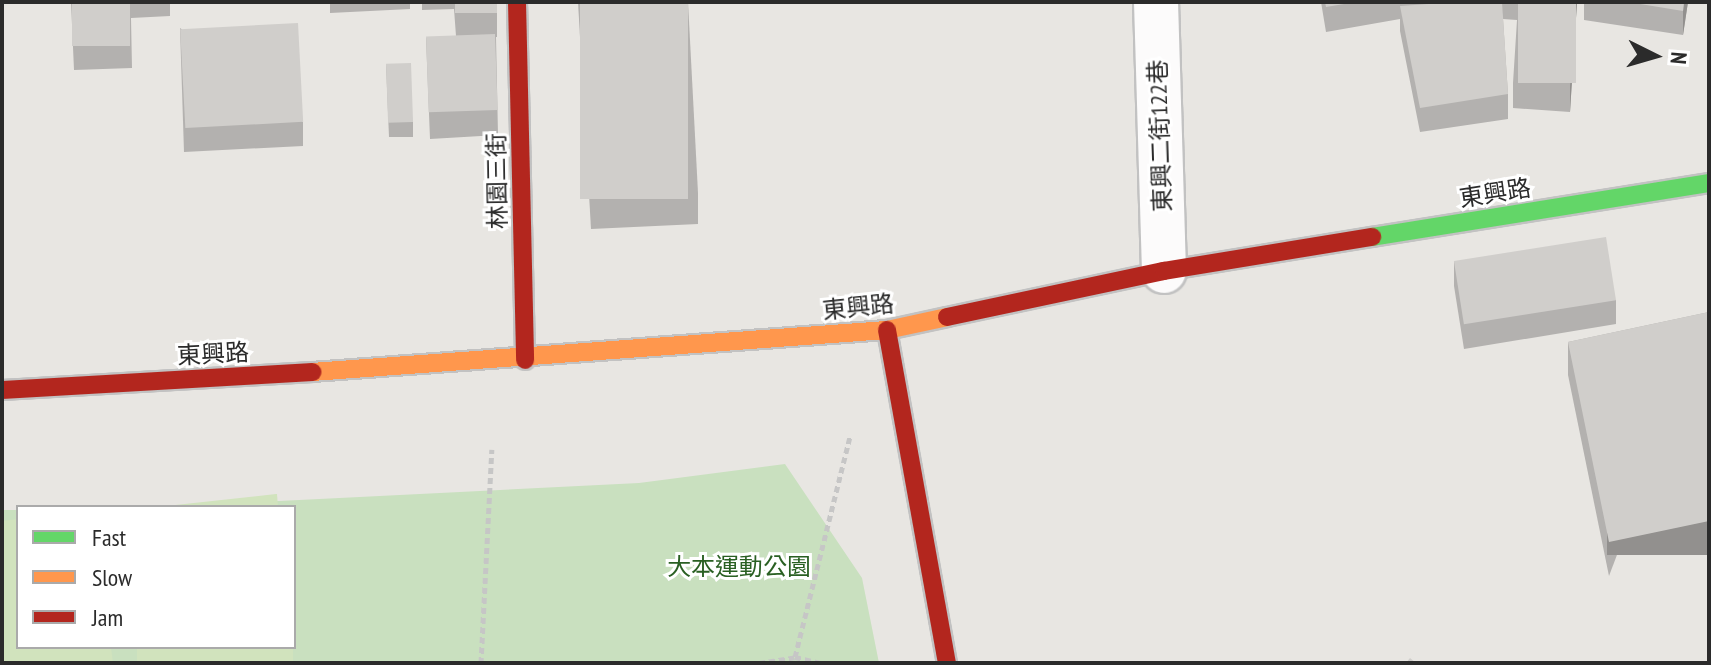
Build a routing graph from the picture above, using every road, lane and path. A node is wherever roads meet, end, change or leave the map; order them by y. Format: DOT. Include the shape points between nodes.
graph roads {
  1 [pos="517,2"];
  2 [pos="1156,2"];
  3 [pos="1709,183"];
  4 [pos="1164,271"];
  5 [pos="887,330"];
  6 [pos="525,360"];
  7 [pos="2,390"];
  8 [pos="852,429"];
  9 [pos="492,449"];
  10 [pos="795,657"];
  11 [pos="481,663"];
  12 [pos="759,663"];
  13 [pos="821,663"];
  14 [pos="947,663"];
  1 -- 6 [label="street, 林園三街"];
  2 -- 4 [label="street, 東興二街122巷"];
  3 -- 4 [label="street, 東興路"];
  4 -- 5 [label="street, 東興路"];
  5 -- 6 [label="street, 東興路"];
  5 -- 14 [label="street"];
  6 -- 7 [label="street, 東興路"];
  8 -- 10 [label="path"];
  9 -- 11 [label="path"];
  10 -- 12 [label="path"];
  10 -- 13 [label="path"];
}
